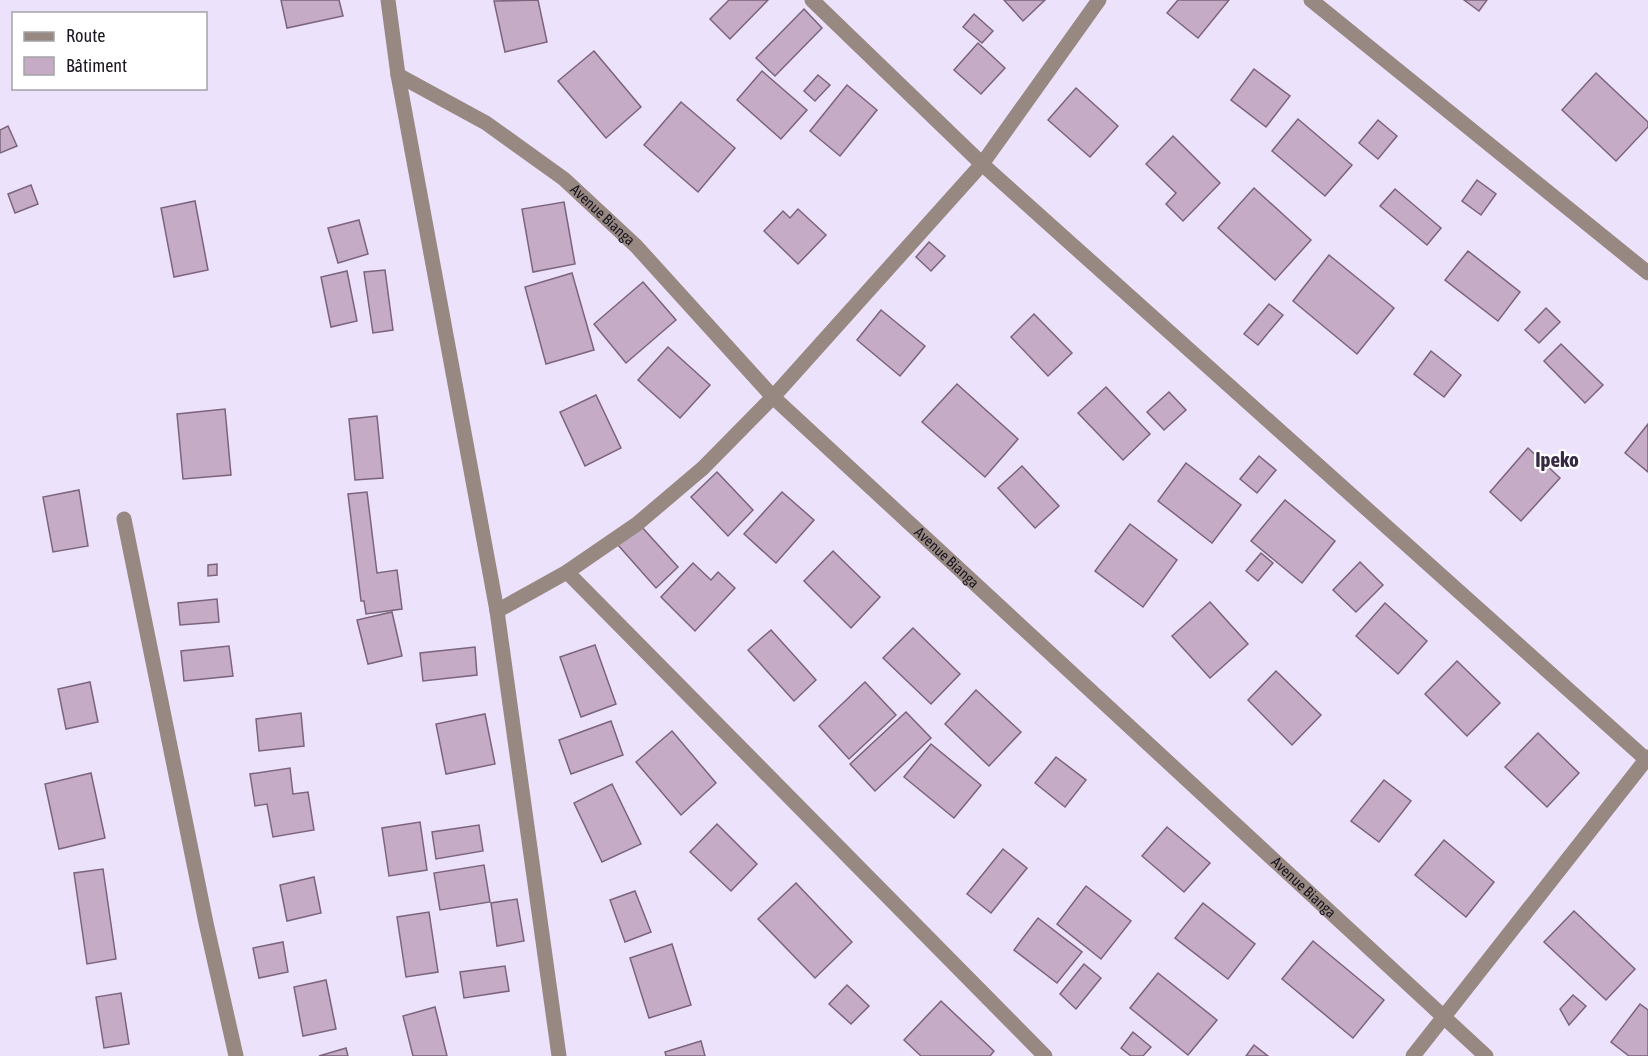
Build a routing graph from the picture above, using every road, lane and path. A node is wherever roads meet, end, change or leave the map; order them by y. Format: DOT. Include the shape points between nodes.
graph roads {
  1 [pos="388,0"];
  2 [pos="812,0"];
  3 [pos="1099,0"];
  4 [pos="1311,0"];
  5 [pos="398,75"];
  6 [pos="982,164"];
  7 [pos="1648,273"];
  8 [pos="773,398"];
  9 [pos="124,519"];
  10 [pos="567,572"];
  11 [pos="497,611"];
  12 [pos="1647,760"];
  13 [pos="1444,1018"];
  14 [pos="236,1056"];
  15 [pos="559,1056"];
  16 [pos="1045,1056"];
  17 [pos="1413,1056"];
  18 [pos="1486,1056"];
  1 -- 5 [label="street"];
  2 -- 6 [label="street"];
  3 -- 6 [label="street"];
  4 -- 7 [label="street"];
  5 -- 8 [label="street, Avenue Bianga" via="486,123 564,179 636,246"];
  5 -- 11 [label="street"];
  6 -- 8 [label="street"];
  6 -- 12 [label="street"];
  8 -- 10 [label="street" via="703,468 638,524"];
  8 -- 13 [label="street, Avenue Bianga"];
  9 -- 14 [label="street"];
  10 -- 11 [label="street"];
  10 -- 16 [label="street"];
  11 -- 15 [label="street"];
  12 -- 13 [label="street"];
  13 -- 17 [label="street"];
  13 -- 18 [label="street, Avenue Bianga"];
}
